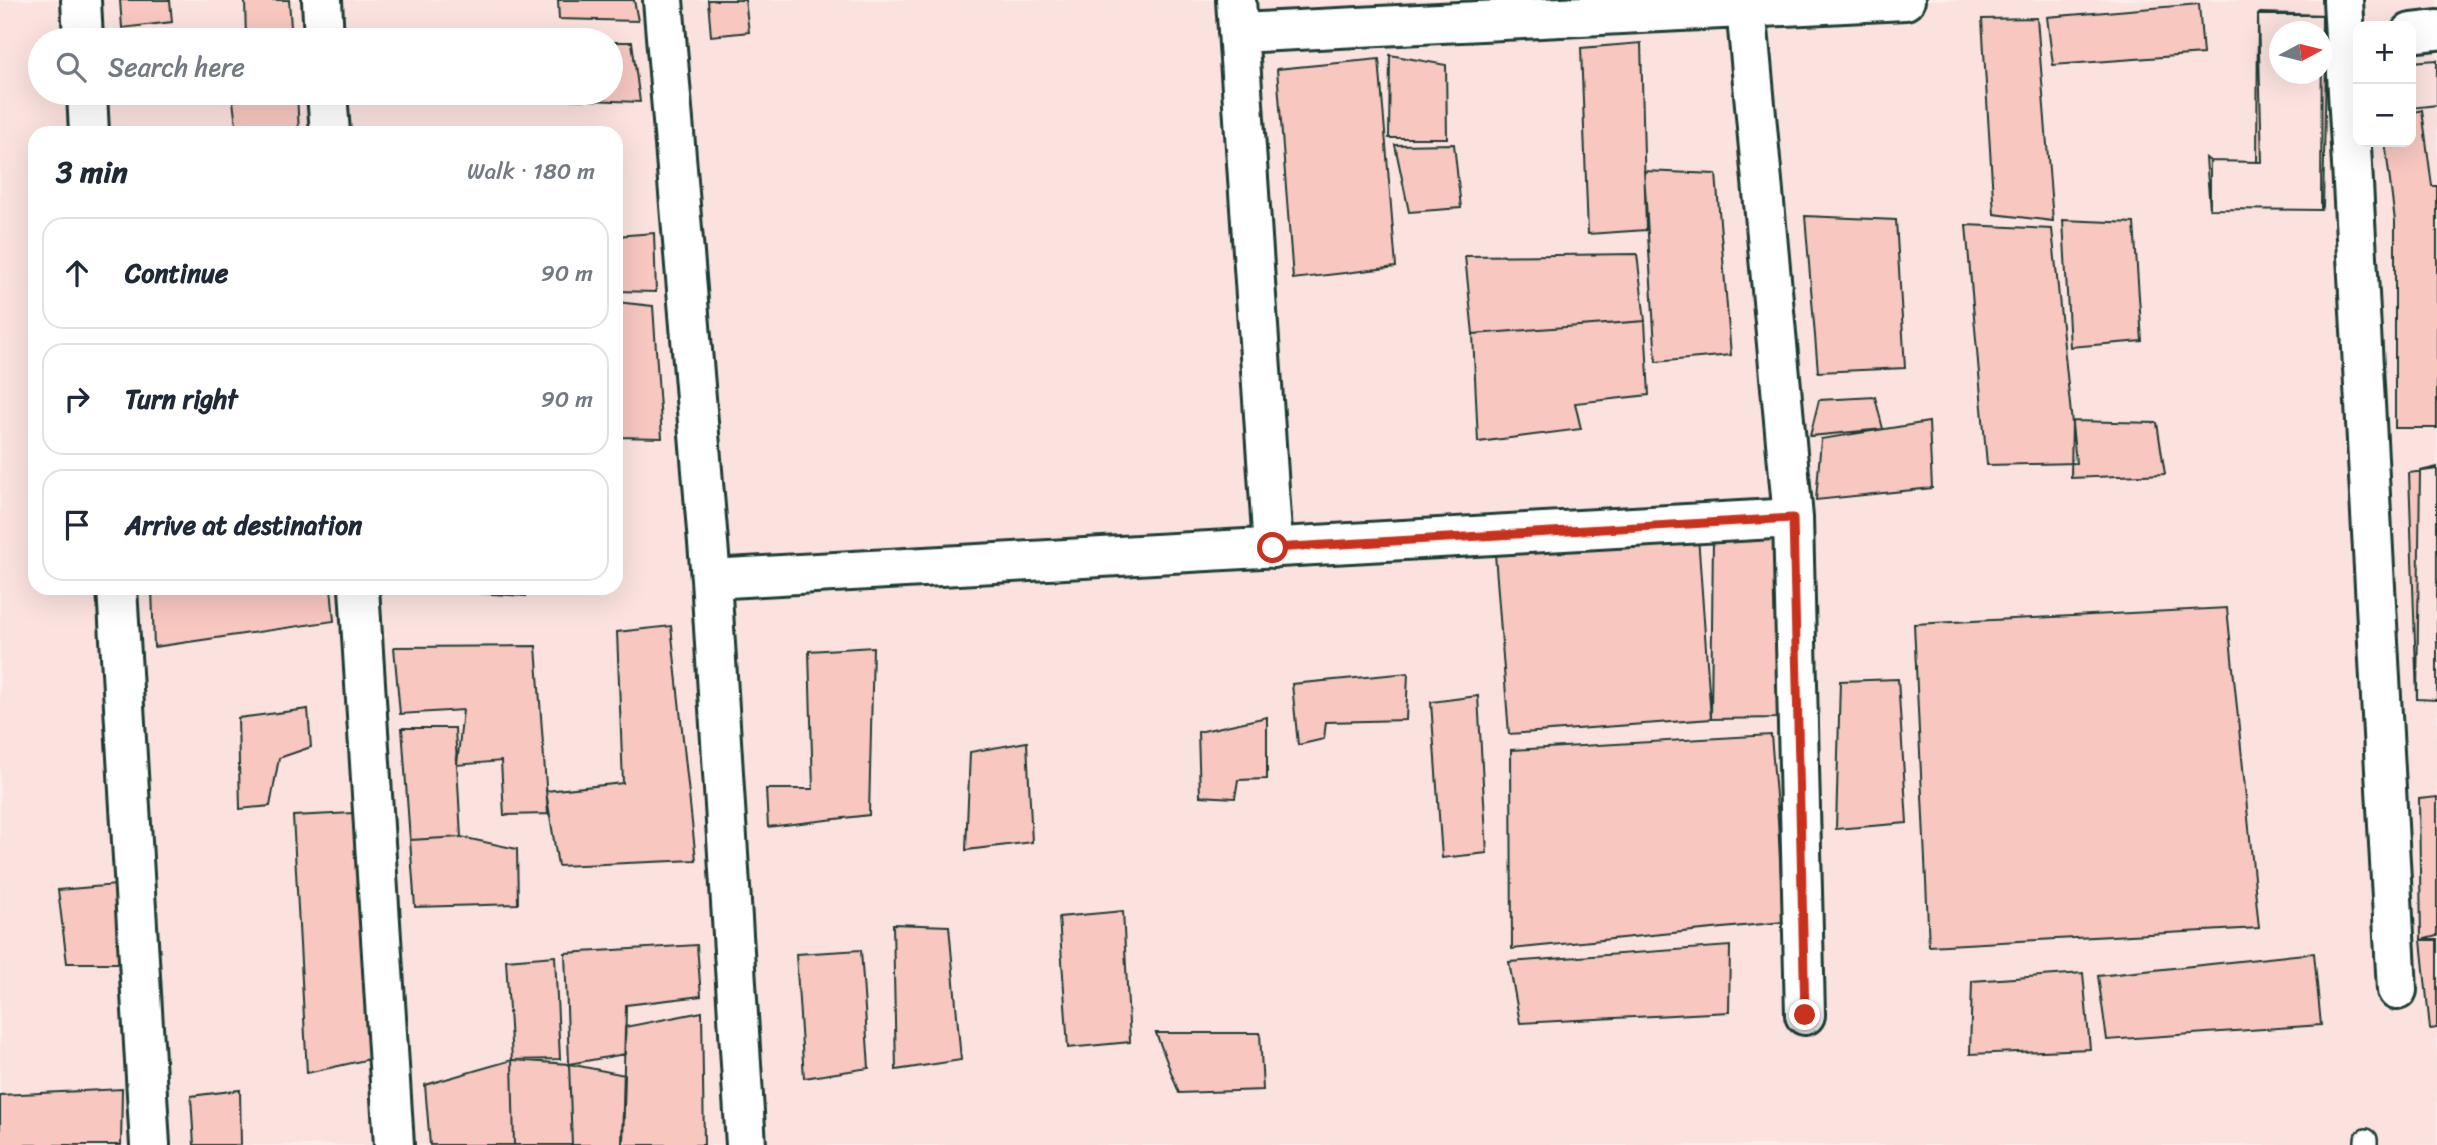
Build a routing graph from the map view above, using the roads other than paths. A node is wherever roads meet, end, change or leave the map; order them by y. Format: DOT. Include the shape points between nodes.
graph roads {
  1 [pos="81,0"];
  2 [pos="321,0"];
  3 [pos="663,0"];
  4 [pos="1905,0"];
  5 [pos="2343,0"];
  6 [pos="1746,7"];
  7 [pos="1237,16"];
  8 [pos="82,28"];
  9 [pos="323,28"];
  10 [pos="2437,30"];
  11 [pos="2416,32"];
  12 [pos="2352,38"];
  13 [pos="87,105"];
  14 [pos="328,105"];
  15 [pos="88,126"];
  16 [pos="329,126"];
  17 [pos="1793,518"];
  18 [pos="1273,548"];
  19 [pos="711,579"];
  20 [pos="117,595"];
  21 [pos="359,595"];
  22 [pos="2397,990"];
  23 [pos="1805,1015"];
  24 [pos="150,1145"];
  25 [pos="394,1145"];
  26 [pos="746,1145"];
  1 -- 8 [label="street"];
  2 -- 9 [label="street"];
  3 -- 19 [label="street"];
  4 -- 6 [label="street"];
  5 -- 12 [label="street"];
  6 -- 7 [label="street"];
  6 -- 17 [label="street"];
  7 -- 18 [label="street"];
  10 -- 11 [label="street"];
  12 -- 22 [label="street"];
  13 -- 15 [label="street"];
  14 -- 16 [label="street"];
  17 -- 18 [label="street"];
  17 -- 23 [label="street"];
  18 -- 19 [label="street"];
  19 -- 26 [label="street"];
  20 -- 24 [label="street"];
  21 -- 25 [label="street"];
}
